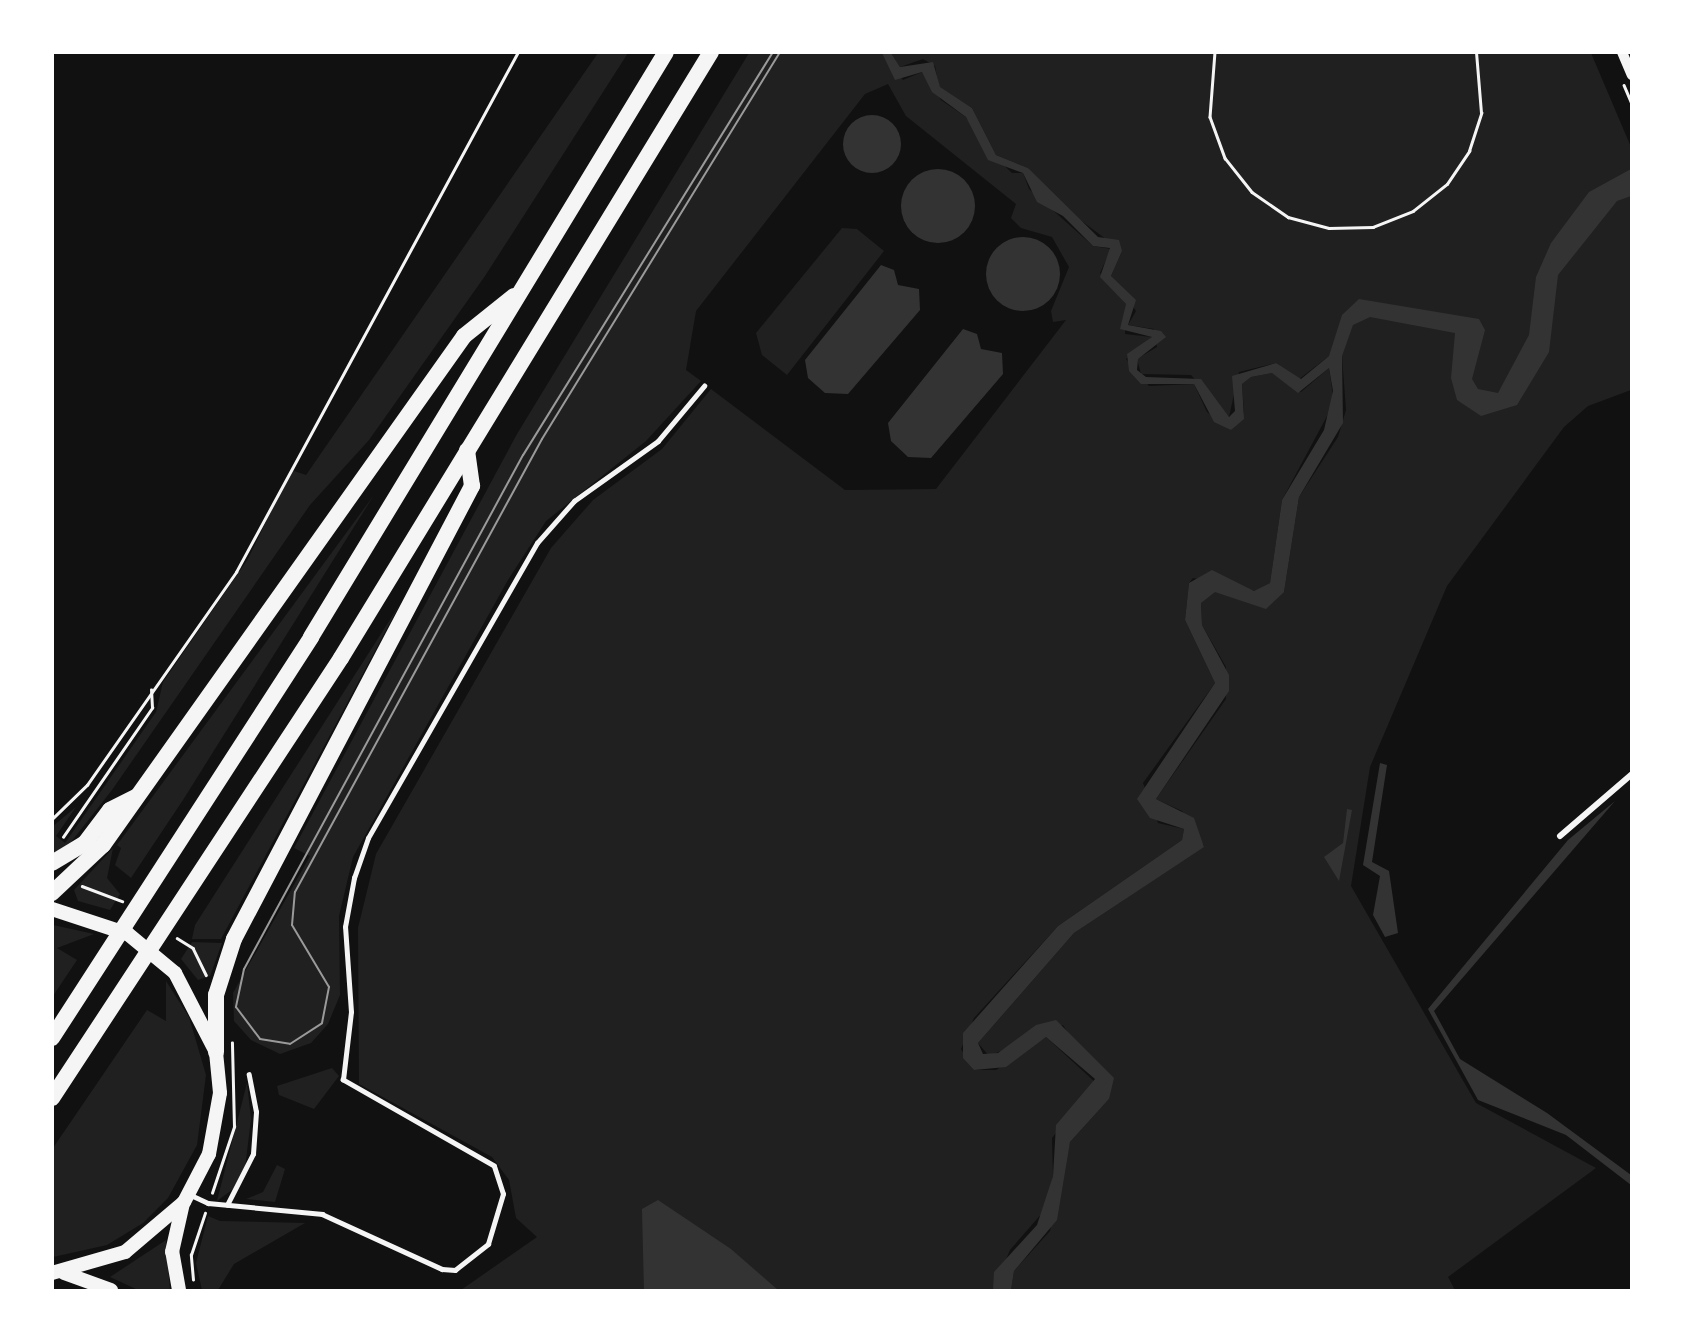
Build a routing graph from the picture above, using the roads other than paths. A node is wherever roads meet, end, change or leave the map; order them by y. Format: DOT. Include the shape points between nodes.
graph roads {
  1 [pos="666,52"];
  2 [pos="712,52"];
  3 [pos="1622,52"];
  4 [pos="1632,75"];
  5 [pos="524,288"];
  6 [pos="704,386"];
  7 [pos="467,450"];
  8 [pos="1632,774"];
  9 [pos="138,796"];
  10 [pos="1560,836"];
  11 [pos="52,863"];
  12 [pos="52,893"];
  13 [pos="52,909"];
  14 [pos="52,1038"];
  15 [pos="216,1052"];
  16 [pos="249,1075"];
  17 [pos="52,1098"];
  18 [pos="186,1198"];
  19 [pos="227,1206"];
  20 [pos="58,1273"];
  21 [pos="111,1290"];
  22 [pos="179,1290"];
  1 -- 5 [label="highway"];
  2 -- 7 [label="highway"];
  3 -- 4 [label="street"];
  5 -- 9 [label="highway" via="464,336"];
  5 -- 14 [label="highway" via="148,894"];
  6 -- 19 [label="lane" via="658,441 574,501 542,536 368,838 354,878 345,927 351,1012 343,1080 494,1166 503,1194 488,1244 455,1270 442,1269 332,1217"];
  7 -- 15 [label="highway" via="471,486 231,946 216,995"];
  7 -- 17 [label="highway" via="178,915"];
  8 -- 10 [label="street"];
  9 -- 11 [label="highway" via="110,810 85,843"];
  9 -- 12 [label="highway" via="103,845"];
  13 -- 15 [label="main road" via="111,925 146,946 186,987"];
  15 -- 18 [label="main road" via="215,1132"];
  16 -- 19 [label="lane" via="256,1112 253,1154"];
  18 -- 19 [label="lane"];
  18 -- 20 [label="main road" via="125,1252"];
  18 -- 22 [label="main road" via="172,1252"];
  20 -- 21 [label="main road"];
}
